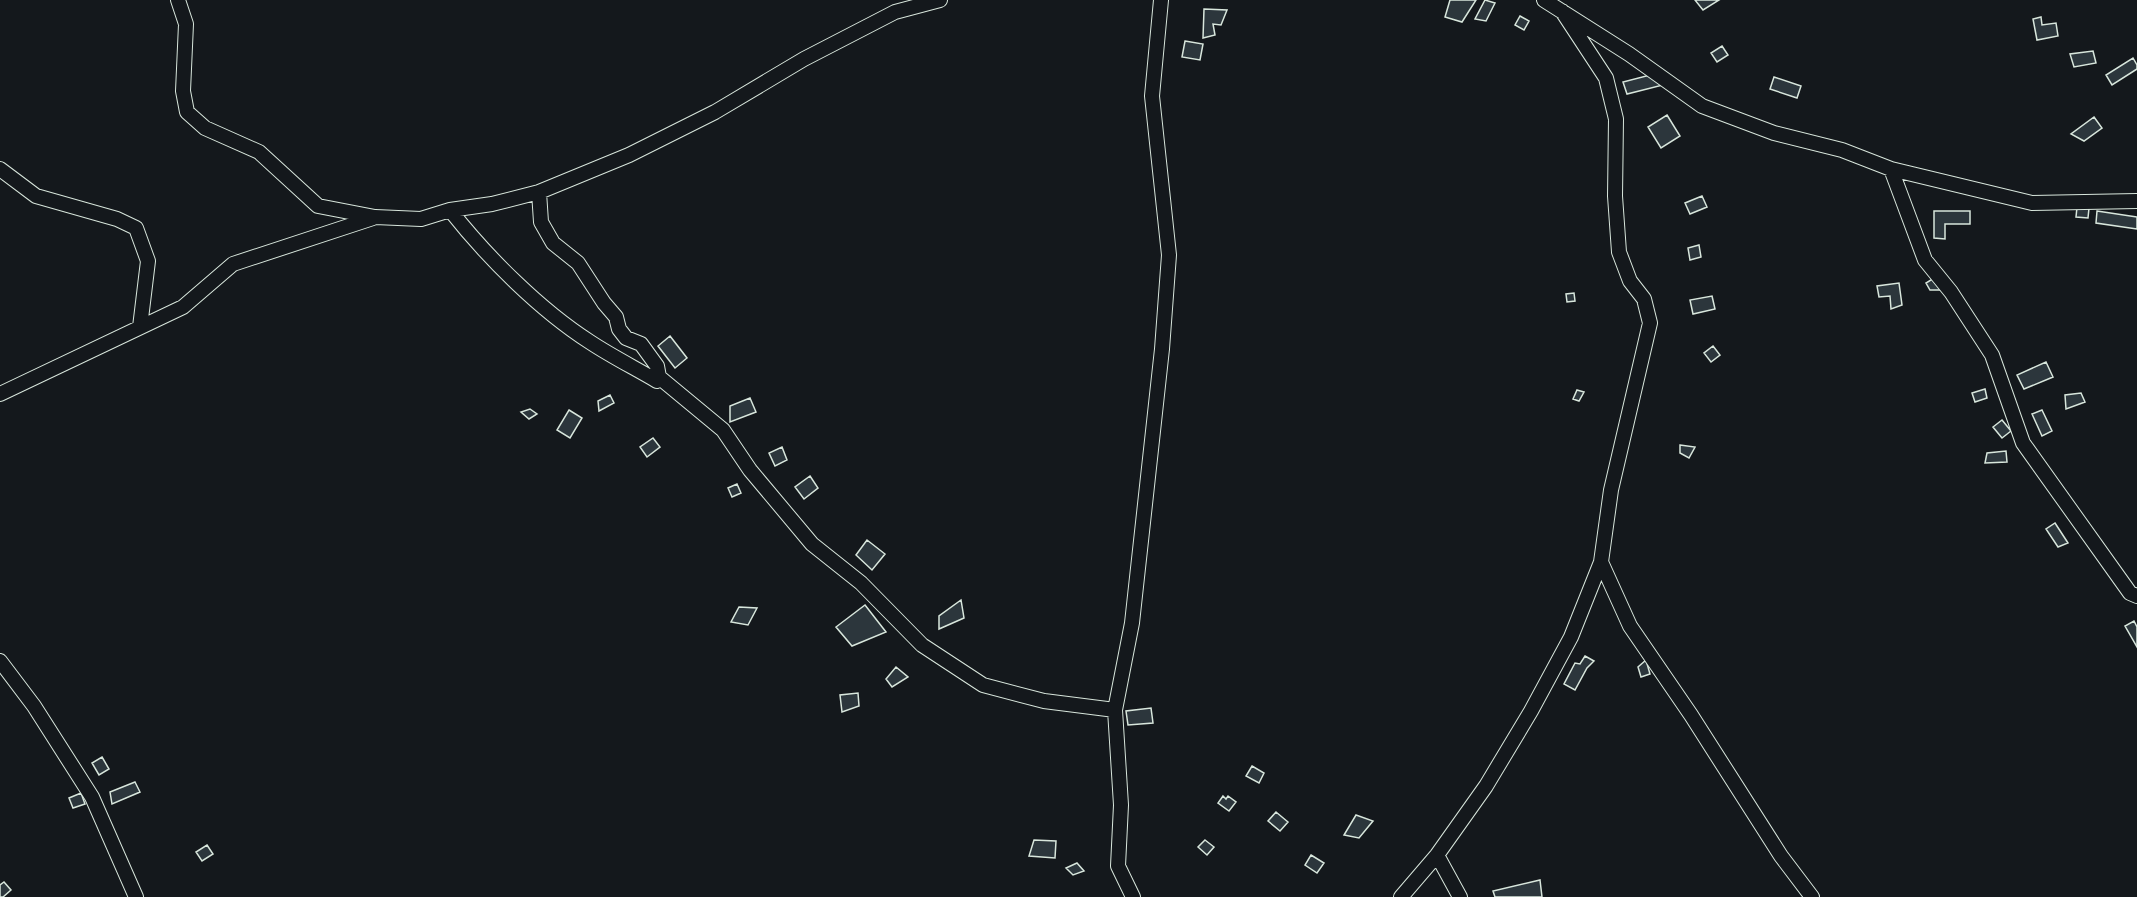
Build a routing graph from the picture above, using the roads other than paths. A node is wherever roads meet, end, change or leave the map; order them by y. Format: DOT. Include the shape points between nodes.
graph roads {
  1 [pos="178,0"];
  2 [pos="940,0"];
  3 [pos="1161,0"];
  4 [pos="1544,0"];
  5 [pos="1562,11"];
  6 [pos="0,169"];
  7 [pos="1891,169"];
  8 [pos="539,192"];
  9 [pos="2137,201"];
  10 [pos="450,210"];
  11 [pos="375,217"];
  12 [pos="140,327"];
  13 [pos="659,377"];
  14 [pos="0,393"];
  15 [pos="1601,562"];
  16 [pos="2137,596"];
  17 [pos="0,661"];
  18 [pos="1115,710"];
  19 [pos="1437,855"];
  20 [pos="1118,866"];
  21 [pos="136,897"];
  22 [pos="1123,897"];
  23 [pos="1133,897"];
  24 [pos="1401,897"];
  25 [pos="1460,897"];
  26 [pos="1812,897"];
  1 -- 11 [label="street" via="186,24 183,91 187,112 205,128 259,152 318,206"];
  2 -- 8 [label="street" via="895,12 804,59 715,112 629,155"];
  3 -- 18 [label="street" via="1152,96 1169,255 1132,623"];
  4 -- 5 [label="street"];
  5 -- 7 [label="street" via="1702,106"];
  5 -- 15 [label="street" via="1606,78 1616,119 1619,252 1630,280 1644,299 1650,322 1611,490"];
  6 -- 12 [label="street" via="36,196 136,228 148,261"];
  7 -- 9 [label="street" via="2032,203"];
  7 -- 16 [label="street" via="1925,260 1992,355 2023,442 2130,593"];
  8 -- 10 [label="street"];
  8 -- 13 [label="street" via="542,222 553,243 578,264 616,317 619,329 626,338 641,344 657,366"];
  10 -- 11 [label="street" via="421,219"];
  10 -- 13 [label="street" via="519,284 562,322 657,381"];
  11 -- 12 [label="street" via="233,264 183,307"];
  12 -- 14 [label="street"];
  13 -- 18 [label="street" via="723,430 750,470 812,544 861,583 922,645 982,685 1044,701"];
  15 -- 19 [label="street" via="1571,638 1531,711 1486,786"];
  15 -- 26 [label="street" via="1630,626 1780,856"];
  17 -- 21 [label="street" via="92,797"];
  18 -- 20 [label="street" via="1121,805"];
  19 -- 24 [label="street"];
  19 -- 25 [label="street"];
  20 -- 22 [label="street"];
  20 -- 23 [label="street"];
}
